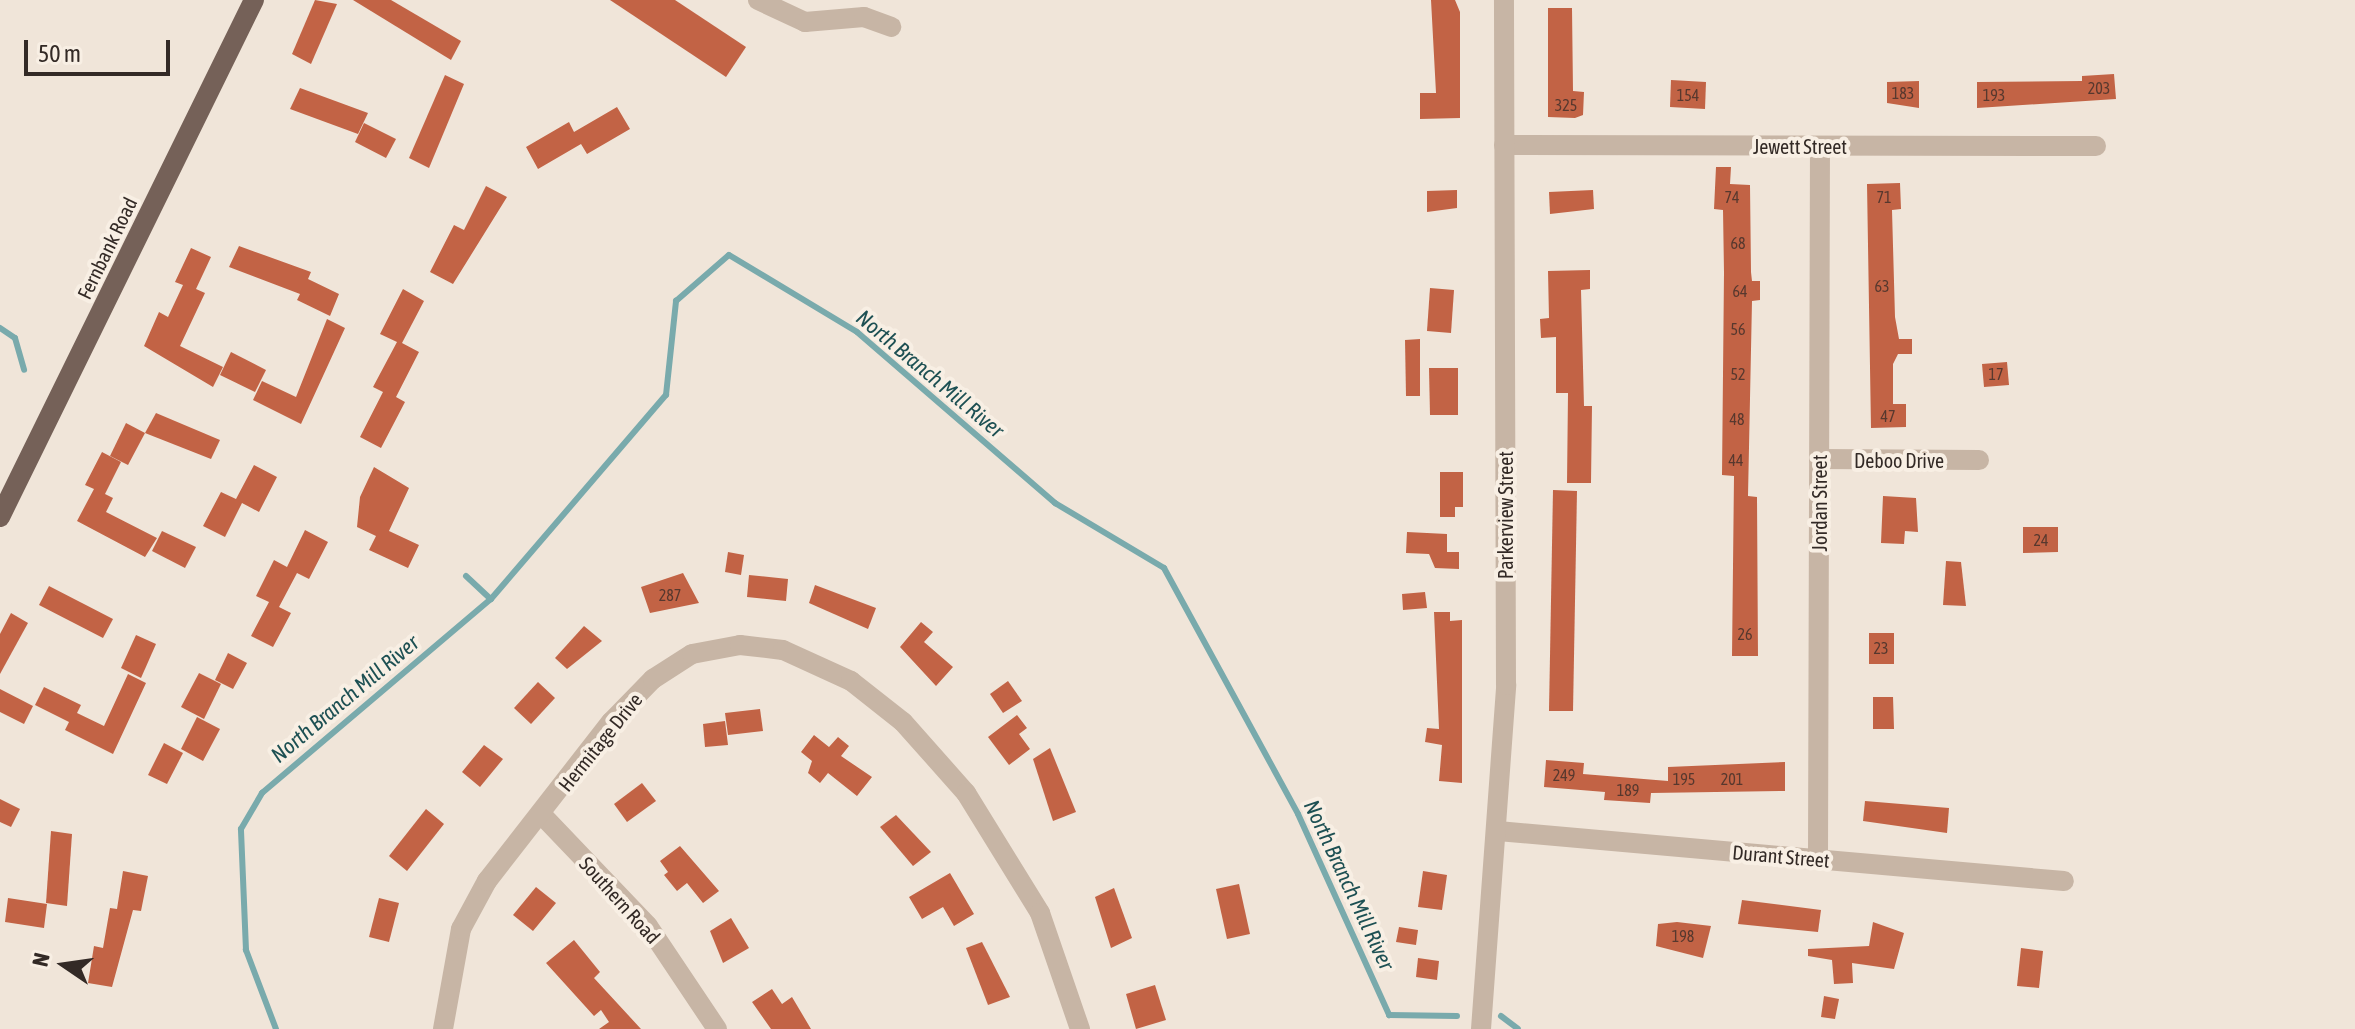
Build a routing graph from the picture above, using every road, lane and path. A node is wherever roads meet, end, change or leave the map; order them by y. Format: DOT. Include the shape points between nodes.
graph roads {
  1 [pos="254,0"];
  2 [pos="758,0"];
  3 [pos="1504,0"];
  4 [pos="891,27"];
  5 [pos="1504,145"];
  6 [pos="1820,146"];
  7 [pos="2096,146"];
  8 [pos="1819,459"];
  9 [pos="1979,460"];
  10 [pos="0,517"];
  11 [pos="542,815"];
  12 [pos="1498,831"];
  13 [pos="1818,859"];
  14 [pos="2064,881"];
  15 [pos="443,1029"];
  16 [pos="717,1029"];
  17 [pos="1080,1029"];
  18 [pos="1481,1029"];
  1 -- 10 [label="main road, Fernbank Road"];
  2 -- 4 [label="street" via="805,22 864,17"];
  3 -- 5 [label="street, Parkerview Street"];
  5 -- 6 [label="street, Jewett Street"];
  5 -- 12 [label="street, Parkerview Street" via="1506,685"];
  6 -- 7 [label="street, Jewett Street"];
  6 -- 8 [label="street, Jordan Street"];
  8 -- 9 [label="street, Deboo Drive"];
  8 -- 13 [label="street, Jordan Street"];
  11 -- 15 [label="street, Hermitage Drive" via="487,881 461,929"];
  11 -- 16 [label="street, Southern Road" via="648,926"];
  11 -- 17 [label="street, Hermitage Drive" via="611,722 653,679 692,654 740,645 824,665 903,722 966,793 1040,913"];
  12 -- 13 [label="street, Durant Street"];
  12 -- 18 [label="street, Parkerview Street"];
  13 -- 14 [label="street, Durant Street"];
}
